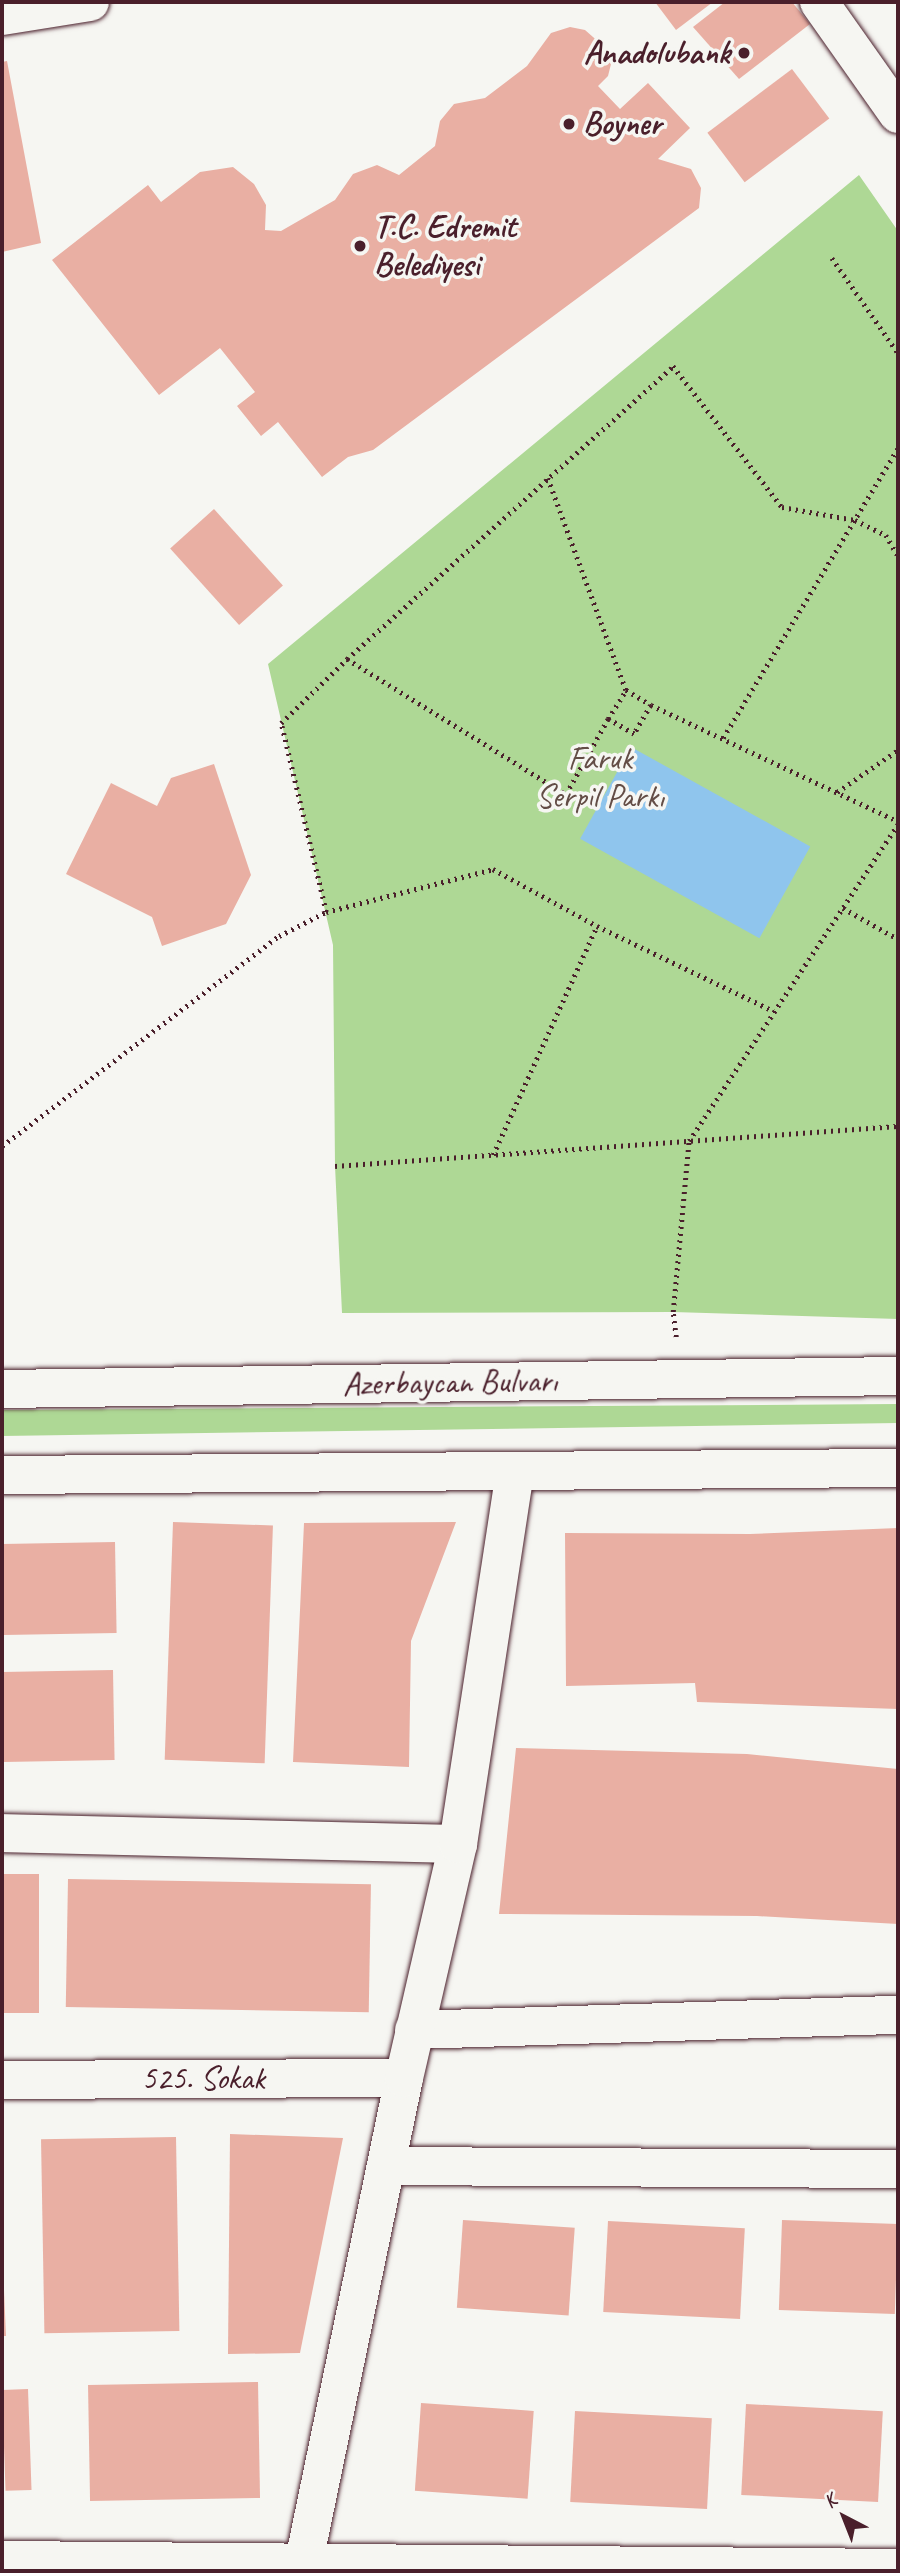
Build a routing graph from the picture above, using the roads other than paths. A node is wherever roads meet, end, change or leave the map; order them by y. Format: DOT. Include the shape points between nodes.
graph roads {
  1 [pos="90,2"];
  2 [pos="819,2"];
  3 [pos="2,16"];
  4 [pos="898,114"];
  5 [pos="898,1376"];
  6 [pos="2,1389"];
  7 [pos="898,1468"];
  8 [pos="515,1473"];
  9 [pos="2,1475"];
  10 [pos="2,1833"];
  11 [pos="458,1843"];
  12 [pos="898,2015"];
  13 [pos="414,2030"];
  14 [pos="404,2078"];
  15 [pos="2,2080"];
  16 [pos="386,2166"];
  17 [pos="898,2169"];
  18 [pos="2,2560"];
  19 [pos="303,2567"];
  20 [pos="898,2568"];
  1 -- 3 [label="street"];
  2 -- 4 [label="street"];
  5 -- 6 [label="street, Azerbaycan Bulvarı"];
  7 -- 8 [label="street"];
  8 -- 9 [label="street"];
  8 -- 11 [label="street"];
  10 -- 11 [label="street"];
  11 -- 13 [label="street"];
  12 -- 13 [label="street"];
  13 -- 14 [label="street"];
  14 -- 15 [label="street, 525. Sokak"];
  14 -- 16 [label="street"];
  16 -- 17 [label="street"];
  16 -- 19 [label="street"];
  18 -- 19 [label="street"];
  19 -- 20 [label="street"];
}
